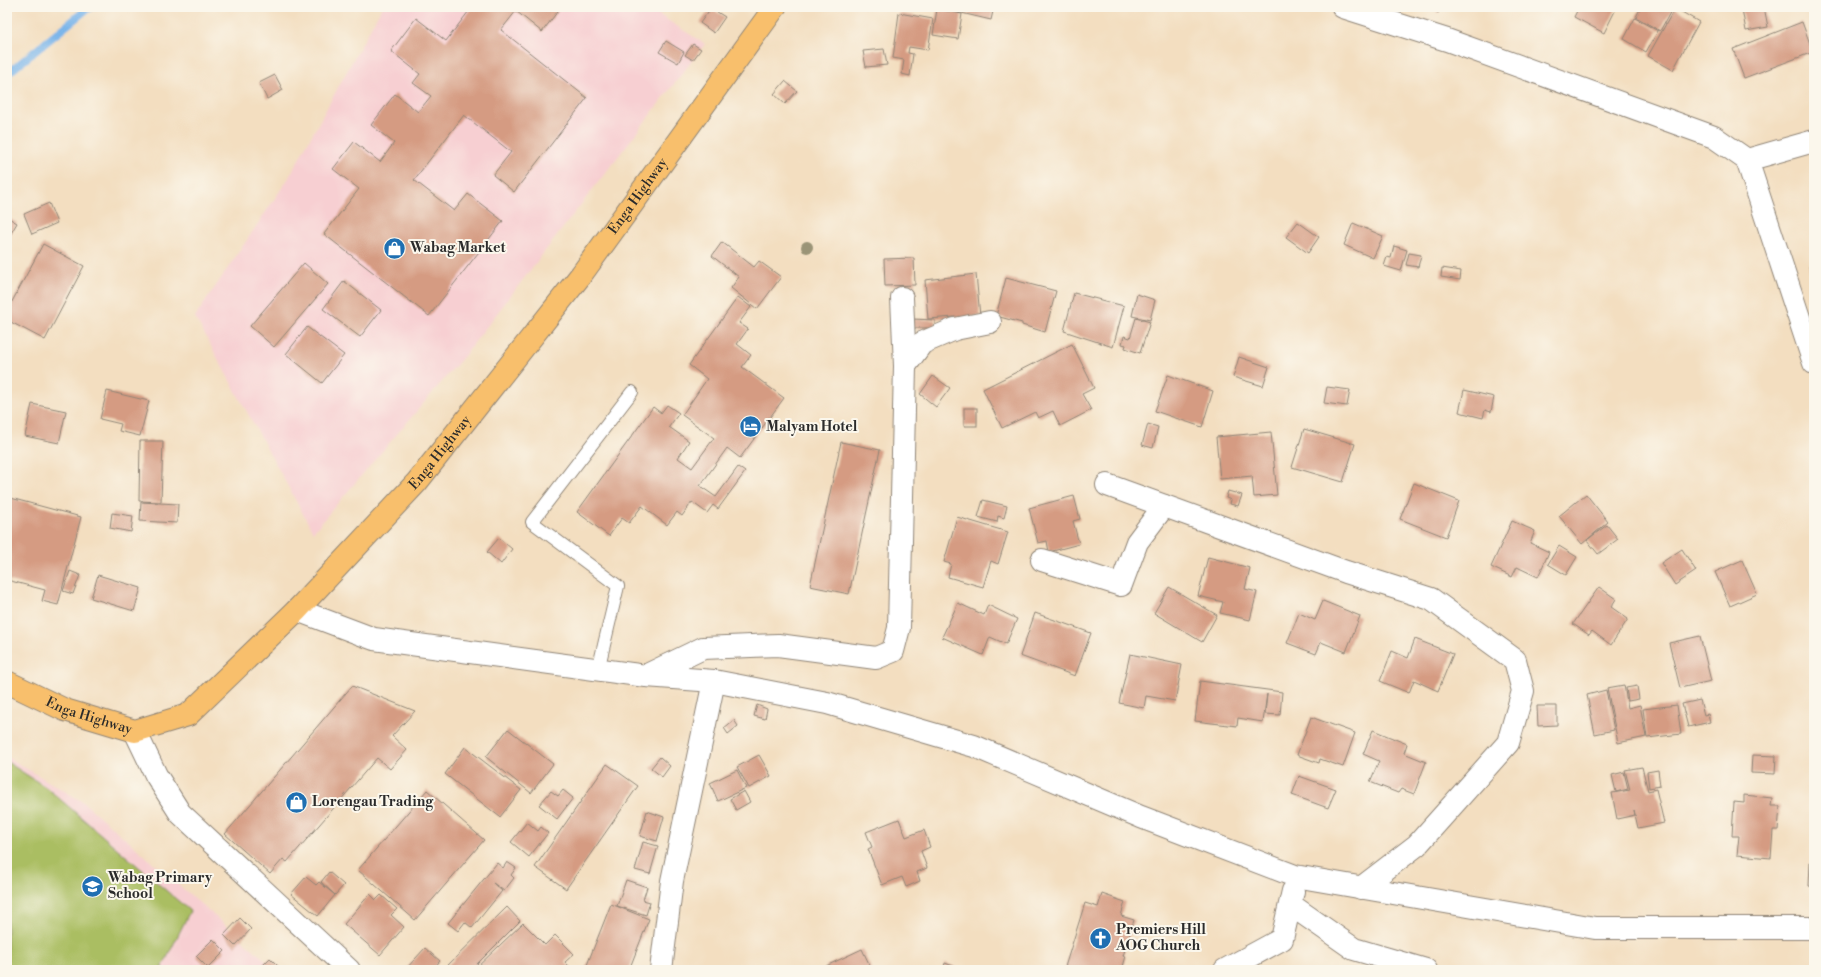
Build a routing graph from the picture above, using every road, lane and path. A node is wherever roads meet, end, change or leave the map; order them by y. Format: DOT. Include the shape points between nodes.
graph roads {
  1 [pos="775,7"];
  2 [pos="1343,7"];
  3 [pos="1814,141"];
  4 [pos="1747,160"];
  5 [pos="902,298"];
  6 [pos="990,322"];
  7 [pos="1814,363"];
  8 [pos="905,366"];
  9 [pos="632,392"];
  10 [pos="1107,485"];
  11 [pos="1164,506"];
  12 [pos="1042,560"];
  13 [pos="297,610"];
  14 [pos="598,670"];
  15 [pos="646,676"];
  16 [pos="714,681"];
  17 [pos="7,682"];
  18 [pos="136,731"];
  19 [pos="1294,875"];
  20 [pos="1361,888"];
  21 [pos="1291,905"];
  22 [pos="1814,928"];
  23 [pos="349,970"];
  24 [pos="661,970"];
  25 [pos="1225,970"];
  26 [pos="1426,970"];
  1 -- 13 [label="main road, Enga Highway" via="581,275 417,482"];
  2 -- 4 [label="street" via="1447,40 1714,137"];
  3 -- 4 [label="street"];
  4 -- 7 [label="street"];
  5 -- 8 [label="street"];
  6 -- 8 [label="street" via="955,329 922,343"];
  8 -- 15 [label="street" via="899,628 893,651 876,658 778,645 703,648"];
  9 -- 14 [label="lane" via="532,522 618,586"];
  10 -- 11 [label="street"];
  11 -- 12 [label="street" via="1137,542 1121,585"];
  11 -- 20 [label="street" via="1346,572 1431,598 1515,660 1523,691 1508,743 1417,845"];
  13 -- 14 [label="street" via="374,639"];
  13 -- 18 [label="main road, Enga Highway" via="188,715"];
  14 -- 15 [label="street"];
  15 -- 16 [label="street"];
  16 -- 19 [label="street" via="827,703 974,746 1141,817"];
  16 -- 24 [label="street" via="672,881"];
  17 -- 18 [label="main road, Enga Highway" via="65,710"];
  18 -- 23 [label="street" via="156,775 180,813"];
  19 -- 20 [label="street"];
  19 -- 21 [label="street"];
  20 -- 22 [label="street" via="1595,928"];
  21 -- 25 [label="street" via="1282,940"];
  21 -- 26 [label="street" via="1354,949"];
}
